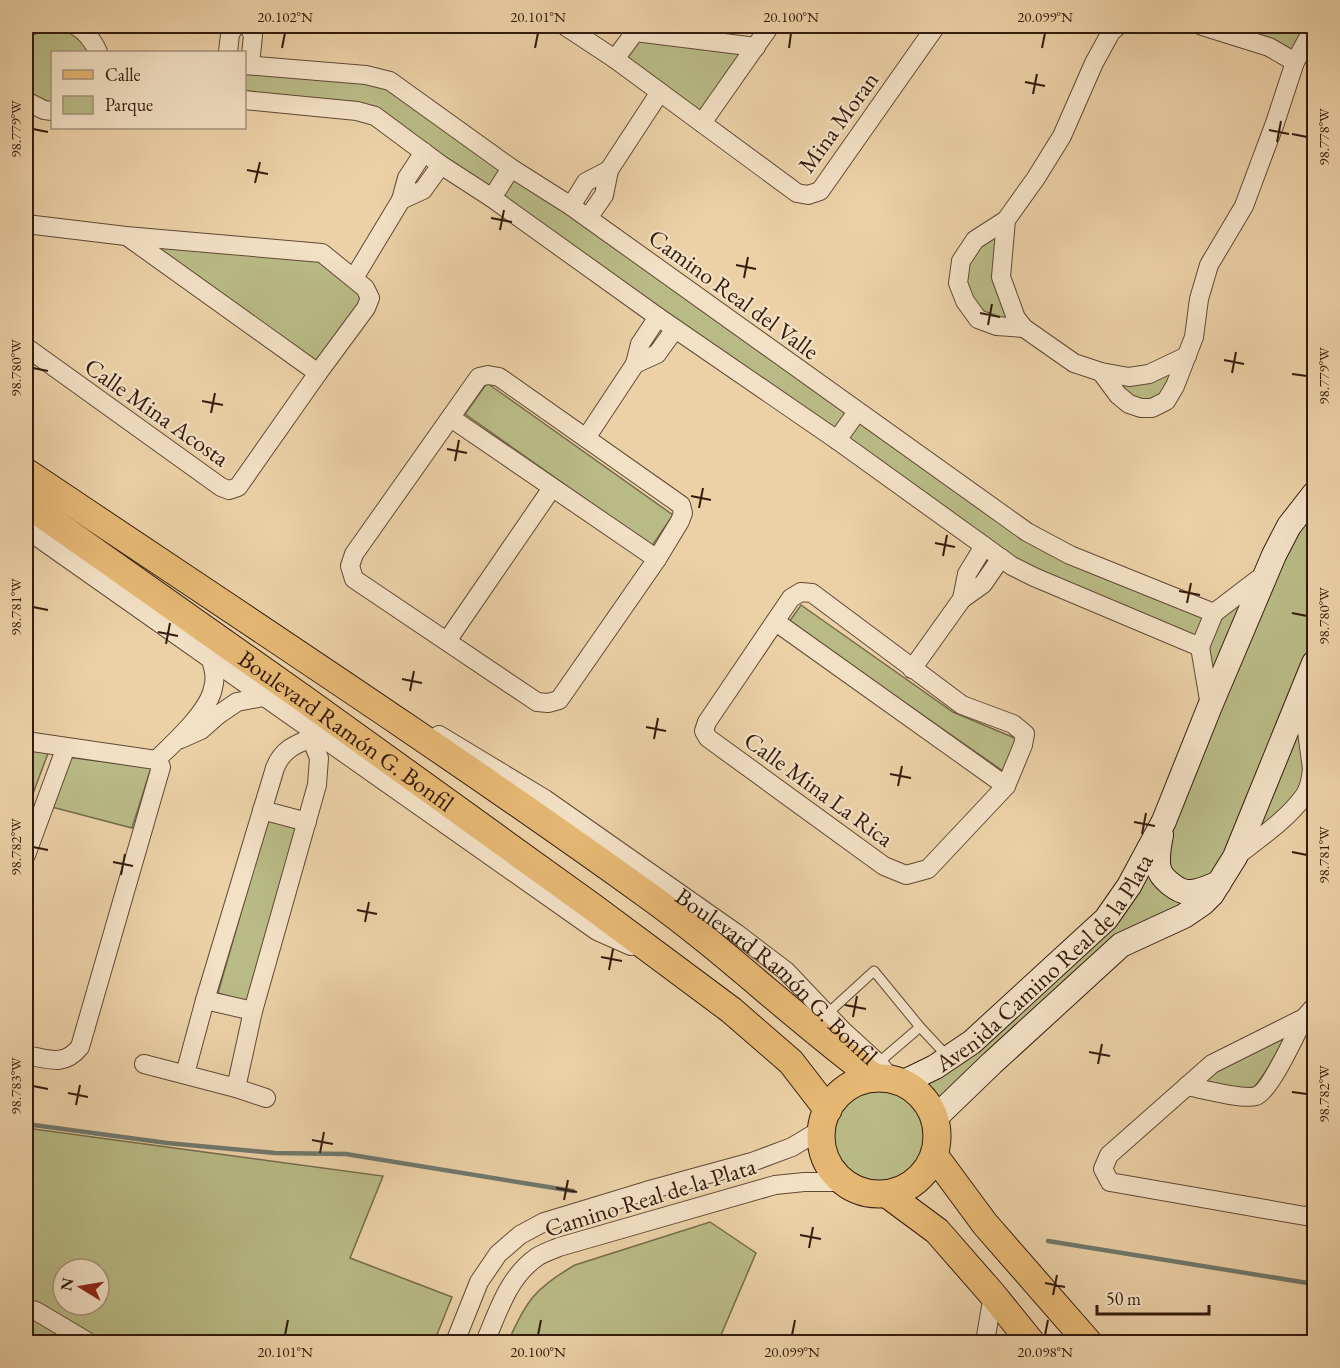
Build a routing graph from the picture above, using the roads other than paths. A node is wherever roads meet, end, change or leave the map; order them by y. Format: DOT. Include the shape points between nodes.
graph roads {
  1 [pos="30,26"];
  2 [pos="76,26"];
  3 [pos="235,26"];
  4 [pos="248,26"];
  5 [pos="565,26"];
  6 [pos="770,26"];
  7 [pos="936,26"];
  8 [pos="1118,26"];
  9 [pos="1202,26"];
  10 [pos="1314,27"];
  11 [pos="26,30"];
  12 [pos="756,47"];
  13 [pos="98,51"];
  14 [pos="228,51"];
  15 [pos="615,58"];
  16 [pos="1295,62"];
  17 [pos="247,65"];
  18 [pos="660,92"];
  19 [pos="246,100"];
  20 [pos="26,101"];
  21 [pos="51,111"];
  22 [pos="702,123"];
  23 [pos="424,152"];
  24 [pos="441,165"];
  25 [pos="511,168"];
  26 [pos="609,170"];
  27 [pos="492,198"];
  28 [pos="401,200"];
  29 [pos="571,206"];
  30 [pos="588,218"];
  31 [pos="1006,220"];
  32 [pos="26,224"];
  33 [pos="126,236"];
  34 [pos="354,278"];
  35 [pos="658,317"];
  36 [pos="1024,328"];
  37 [pos="675,329"];
  38 [pos="26,347"];
  39 [pos="1187,356"];
  40 [pos="635,364"];
  41 [pos="1101,372"];
  42 [pos="318,373"];
  43 [pos="857,412"];
  44 [pos="451,418"];
  45 [pos="586,438"];
  46 [pos="837,440"];
  47 [pos="26,472"];
  48 [pos="552,488"];
  49 [pos="26,503"];
  50 [pos="1310,504"];
  51 [pos="26,529"];
  52 [pos="984,546"];
  53 [pos="1002,558"];
  54 [pos="657,559"];
  55 [pos="1265,574"];
  56 [pos="962,598"];
  57 [pos="1210,612"];
  58 [pos="776,621"];
  59 [pos="447,641"];
  60 [pos="1197,646"];
  61 [pos="211,660"];
  62 [pos="1314,663"];
  63 [pos="912,669"];
  64 [pos="349,688"];
  65 [pos="1302,694"];
  66 [pos="262,697"];
  67 [pos="1210,706"];
  68 [pos="312,735"];
  69 [pos="26,741"];
  70 [pos="176,742"];
  71 [pos="66,747"];
  72 [pos="156,760"];
  73 [pos="1314,770"];
  74 [pos="1006,786"];
  75 [pos="1314,802"];
  76 [pos="1296,805"];
  77 [pos="1314,809"];
  78 [pos="262,810"];
  79 [pos="1164,821"];
  80 [pos="307,822"];
  81 [pos="26,855"];
  82 [pos="1235,857"];
  83 [pos="1221,882"];
  84 [pos="666,961"];
  85 [pos="205,1000"];
  86 [pos="253,1011"];
  87 [pos="1309,1012"];
  88 [pos="827,1014"];
  89 [pos="920,1027"];
  90 [pos="26,1055"];
  91 [pos="949,1058"];
  92 [pos="144,1064"];
  93 [pos="185,1074"];
  94 [pos="886,1076"];
  95 [pos="1187,1086"];
  96 [pos="236,1088"];
  97 [pos="266,1098"];
  98 [pos="935,1118"];
  99 [pos="825,1120"];
  100 [pos="934,1155"];
  101 [pos="843,1182"];
  102 [pos="887,1194"];
  103 [pos="1314,1214"];
  104 [pos="993,1295"];
  105 [pos="26,1308"];
  106 [pos="88,1342"];
  107 [pos="455,1342"];
  108 [pos="485,1342"];
  109 [pos="985,1342"];
  110 [pos="1031,1342"];
  111 [pos="1089,1342"];
  1 -- 11 [label="street"];
  2 -- 13 [label="street" via="92,40"];
  3 -- 14 [label="street"];
  4 -- 17 [label="street" via="253,35"];
  5 -- 15 [label="street, Mina Moran"];
  6 -- 12 [label="street"];
  7 -- 22 [label="street, Mina Moran" via="820,191 797,193"];
  8 -- 31 [label="street" via="1094,63 1062,136"];
  9 -- 16 [label="street" via="1269,47"];
  10 -- 16 [label="street"];
  12 -- 15 [label="street" via="635,32"];
  12 -- 22 [label="street"];
  15 -- 18 [label="street, Mina Moran"];
  16 -- 39 [label="street" via="1244,206 1209,265"];
  17 -- 25 [label="street, Camino Real del Valle" via="366,75 390,81"];
  18 -- 22 [label="street, Mina Moran"];
  18 -- 26 [label="street"];
  19 -- 23 [label="street" via="375,116"];
  20 -- 21 [label="street"];
  23 -- 24 [label="street"];
  23 -- 28 [label="street" via="407,178"];
  24 -- 27 [label="street"];
  24 -- 28 [label="street" via="423,190"];
  25 -- 27 [label="street"];
  25 -- 29 [label="street, Camino Real del Valle"];
  26 -- 29 [label="street" via="586,182"];
  26 -- 30 [label="street" via="604,195"];
  27 -- 35 [label="street"];
  28 -- 34 [label="street"];
  29 -- 30 [label="street, Camino Real del Valle"];
  30 -- 43 [label="street, Camino Real del Valle"];
  31 -- 36 [label="street" via="1001,277 1016,318"];
  31 -- 36 [label="street" via="975,240 961,261 958,283 978,319 997,326"];
  32 -- 33 [label="street, Calle Mina Acosta"];
  33 -- 34 [label="street, Calle Mina Acosta" via="322,253"];
  33 -- 42 [label="street, Calle Mina Acosta"];
  34 -- 42 [label="street, Calle Mina Acosta" via="370,298"];
  35 -- 37 [label="street"];
  35 -- 40 [label="street" via="640,344"];
  36 -- 41 [label="street" via="1074,363"];
  37 -- 40 [label="street" via="657,354"];
  37 -- 46 [label="street"];
  38 -- 42 [label="street, Calle Mina Acosta" via="229,490 238,488"];
  39 -- 41 [label="street" via="1149,374 1129,377"];
  39 -- 41 [label="street" via="1166,401 1152,408 1130,404"];
  40 -- 45 [label="street"];
  43 -- 46 [label="street"];
  43 -- 57 [label="street, Camino Real del Valle" via="1027,532 1070,555"];
  44 -- 45 [label="street" via="479,377 488,375 499,377"];
  44 -- 48 [label="street"];
  44 -- 59 [label="street" via="354,554 350,566 354,579"];
  45 -- 54 [label="street" via="681,505 680,521"];
  46 -- 52 [label="street"];
  47 -- 64 [label="main road, Boulevard Ramón G. Bonfil"];
  48 -- 54 [label="street"];
  48 -- 59 [label="street"];
  49 -- 84 [label="main road, Boulevard Ramón G. Bonfil"];
  50 -- 55 [label="main road, Avenida Camino Real de la Plata" via="1289,526"];
  51 -- 61 [label="street, Boulevard Ramón G. Bonfil"];
  52 -- 53 [label="street"];
  52 -- 56 [label="street" via="968,574"];
  53 -- 56 [label="street" via="983,584"];
  53 -- 60 [label="street" via="1034,577"];
  54 -- 59 [label="street" via="559,700 537,702"];
  55 -- 57 [label="street"];
  55 -- 67 [label="main road, Avenida Camino Real de la Plata"];
  56 -- 63 [label="street"];
  57 -- 60 [label="street"];
  58 -- 63 [label="street, Calle Mina La Rica" via="791,598 801,592 812,594"];
  58 -- 74 [label="street"];
  58 -- 74 [label="street, Calle Mina La Rica" via="706,722 704,731 708,738 884,866 906,875 928,869"];
  60 -- 67 [label="street"];
  61 -- 66 [label="street, Boulevard Ramón G. Bonfil"];
  61 -- 70 [label="street" via="215,679 210,699"];
  62 -- 65 [label="main road, Avenida Camino Real de la Plata"];
  63 -- 74 [label="street, Calle Mina La Rica" via="962,705 1013,724 1025,734"];
  64 -- 88 [label="street, Boulevard Ramón G. Bonfil" via="446,738 545,799 778,965"];
  64 -- 94 [label="main road, Boulevard Ramón G. Bonfil" via="648,895 741,966 833,1047"];
  65 -- 73 [label="street"];
  65 -- 82 [label="main road, Avenida Camino Real de la Plata"];
  66 -- 68 [label="street, Boulevard Ramón G. Bonfil"];
  66 -- 70 [label="street" via="237,702 201,730"];
  67 -- 79 [label="main road, Avenida Camino Real de la Plata"];
  68 -- 78 [label="street" via="279,759"];
  68 -- 80 [label="street" via="319,771"];
  68 -- 84 [label="street, Boulevard Ramón G. Bonfil" via="597,931"];
  69 -- 71 [label="street"];
  70 -- 72 [label="street"];
  71 -- 72 [label="street"];
  71 -- 81 [label="street"];
  72 -- 90 [label="street" via="160,774 80,1047 72,1058 61,1060"];
  73 -- 76 [label="street" via="1305,795"];
  75 -- 76 [label="street"];
  76 -- 77 [label="street"];
  76 -- 82 [label="street"];
  78 -- 80 [label="street"];
  78 -- 85 [label="street"];
  79 -- 83 [label="main road" via="1158,850 1159,870 1172,886 1186,892 1204,890"];
  79 -- 91 [label="main road, Avenida Camino Real de la Plata" via="1106,919 972,1042"];
  80 -- 86 [label="street"];
  82 -- 83 [label="main road, Avenida Camino Real de la Plata"];
  83 -- 98 [label="main road, Avenida Camino Real de la Plata" via="1203,903 1121,945"];
  84 -- 99 [label="main road, Boulevard Ramón G. Bonfil" via="791,1062"];
  85 -- 86 [label="street"];
  85 -- 93 [label="street"];
  86 -- 96 [label="street"];
  87 -- 95 [label="street" via="1212,1064"];
  87 -- 95 [label="street" via="1269,1085 1258,1096 1248,1098"];
  88 -- 89 [label="lane" via="874,971"];
  88 -- 94 [label="street, Boulevard Ramón G. Bonfil"];
  89 -- 91 [label="lane"];
  89 -- 94 [label="lane"];
  91 -- 94 [label="main road, Avenida Camino Real de la Plata" via="935,1067"];
  92 -- 93 [label="street"];
  93 -- 96 [label="street"];
  94 -- 98 [label="main road" via="912,1088"];
  94 -- 99 [label="main road" via="856,1083 839,1094"];
  95 -- 103 [label="street" via="1109,1155 1103,1169 1110,1182 1305,1216"];
  96 -- 97 [label="street"];
  98 -- 100 [label="main road"];
  99 -- 101 [label="main road" via="822,1149"];
  99 -- 107 [label="street, Camino Real de la Plata" via="792,1147 544,1222 520,1235 498,1254 479,1282"];
  100 -- 102 [label="main road" via="926,1171 912,1184"];
  100 -- 111 [label="main road" via="985,1224"];
  101 -- 102 [label="main road" via="859,1191"];
  101 -- 108 [label="street, Camino Real de la Plata" via="775,1185 559,1247 537,1257 516,1277"];
  102 -- 104 [label="main road" via="937,1231"];
  104 -- 109 [label="street"];
  104 -- 110 [label="main road"];
  105 -- 106 [label="street"];
}
